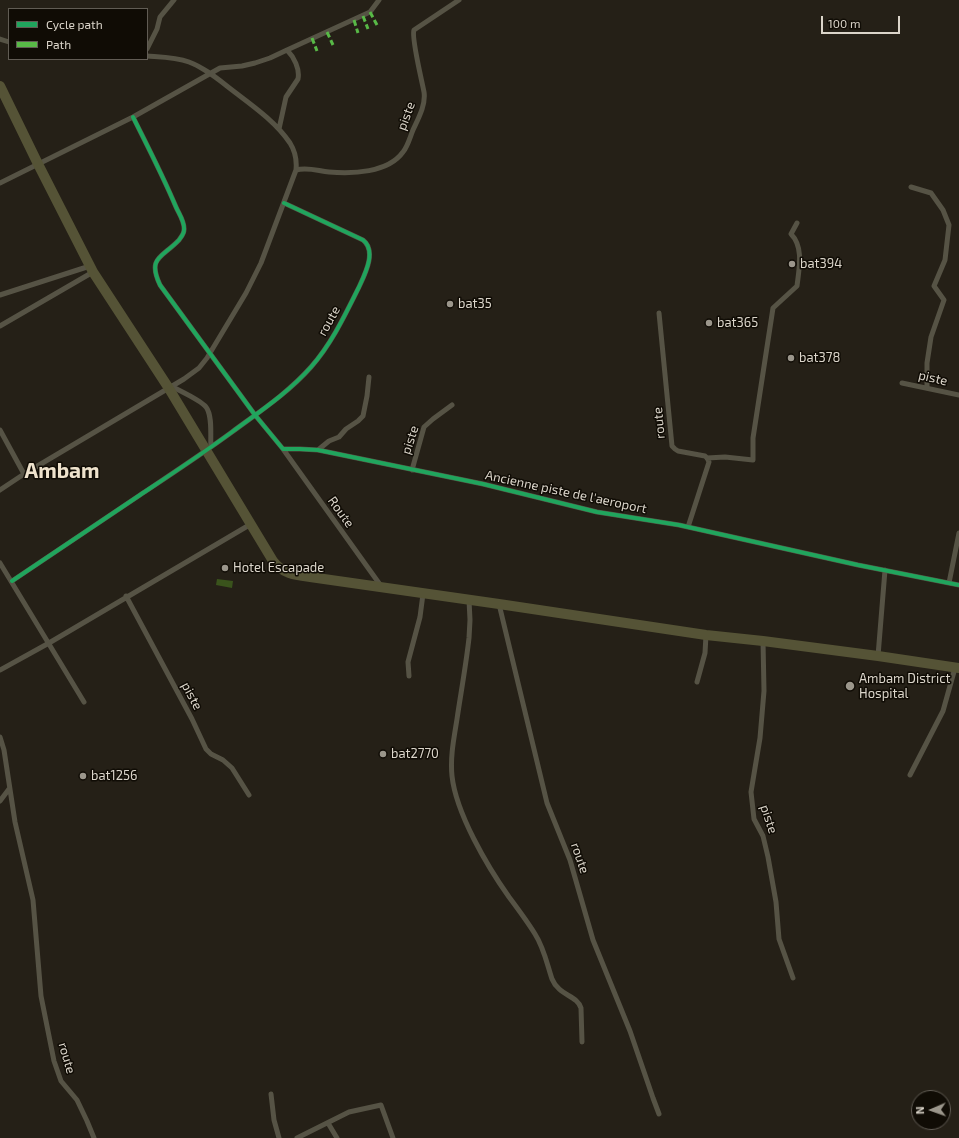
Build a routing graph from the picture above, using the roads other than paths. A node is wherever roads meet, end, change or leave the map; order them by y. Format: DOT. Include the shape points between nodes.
graph roads {
  1 [pos="174,0"];
  2 [pos="379,0"];
  3 [pos="459,0"];
  4 [pos="148,47"];
  5 [pos="287,50"];
  6 [pos="148,56"];
  7 [pos="210,73"];
  8 [pos="0,86"];
  9 [pos="133,118"];
  10 [pos="279,129"];
  11 [pos="38,164"];
  12 [pos="296,170"];
  13 [pos="0,183"];
  14 [pos="911,187"];
  15 [pos="284,203"];
  16 [pos="797,222"];
  17 [pos="92,269"];
  18 [pos="0,295"];
  19 [pos="659,313"];
  20 [pos="0,326"];
  21 [pos="210,352"];
  22 [pos="369,377"];
  23 [pos="902,383"];
  24 [pos="170,386"];
  25 [pos="926,388"];
  26 [pos="959,395"];
  27 [pos="452,405"];
  28 [pos="255,415"];
  29 [pos="0,430"];
  30 [pos="208,449"];
  31 [pos="283,449"];
  32 [pos="318,450"];
  33 [pos="708,458"];
  34 [pos="412,470"];
  35 [pos="24,474"];
  36 [pos="0,490"];
  37 [pos="251,524"];
  38 [pos="688,527"];
  39 [pos="959,533"];
  40 [pos="0,563"];
  41 [pos="885,570"];
  42 [pos="12,581"];
  43 [pos="949,583"];
  44 [pos="959,585"];
  45 [pos="382,587"];
  46 [pos="423,594"];
  47 [pos="126,596"];
  48 [pos="469,600"];
  49 [pos="499,604"];
  50 [pos="706,635"];
  51 [pos="764,641"];
  52 [pos="49,643"];
  53 [pos="878,656"];
  54 [pos="957,668"];
  55 [pos="0,670"];
  56 [pos="409,676"];
  57 [pos="697,682"];
  58 [pos="84,702"];
  59 [pos="0,737"];
  60 [pos="910,774"];
  61 [pos="9,789"];
  62 [pos="249,795"];
  63 [pos="0,801"];
  64 [pos="793,978"];
  65 [pos="582,1042"];
  66 [pos="271,1094"];
  67 [pos="659,1114"];
  68 [pos="328,1123"];
  69 [pos="94,1138"];
  70 [pos="279,1138"];
  71 [pos="297,1138"];
  72 [pos="337,1138"];
  73 [pos="393,1138"];
  1 -- 4 [label="street" via="160,17"];
  2 -- 5 [label="street" via="373,10"];
  3 -- 12 [label="street, piste" via="414,30 424,96 421,111 403,152 383,166 364,171 338,173 308,168"];
  5 -- 7 [label="street" via="263,61 220,68"];
  5 -- 10 [label="street" via="297,65 299,75 286,97"];
  6 -- 7 [label="street" via="184,60"];
  7 -- 9 [label="street"];
  7 -- 10 [label="street"];
  8 -- 11 [label="highway"];
  9 -- 11 [label="street"];
  9 -- 21 [label="street" via="173,199 184,230 182,237 156,260 156,276"];
  10 -- 12 [label="street" via="294,150"];
  11 -- 13 [label="street"];
  11 -- 17 [label="highway"];
  12 -- 15 [label="street"];
  14 -- 25 [label="street" via="931,193 943,210 949,225 944,260 934,286 944,300 931,337"];
  15 -- 21 [label="street" via="261,263"];
  15 -- 28 [label="street, route" via="363,240 370,248 370,254 361,282 325,349 298,381"];
  16 -- 33 [label="street" via="791,234 797,240 800,259 797,286 773,308 753,438 753,460"];
  17 -- 18 [label="street"];
  17 -- 20 [label="street"];
  17 -- 24 [label="highway"];
  19 -- 33 [label="street, route" via="672,446 678,451"];
  21 -- 24 [label="street" via="195,371"];
  21 -- 28 [label="street"];
  22 -- 32 [label="street" via="363,416 339,437"];
  23 -- 25 [label="street, piste"];
  24 -- 30 [label="highway"];
  24 -- 30 [label="street" via="202,402 206,407 210,424"];
  24 -- 35 [label="street"];
  25 -- 26 [label="street, piste"];
  27 -- 34 [label="street, piste" via="424,427"];
  28 -- 30 [label="street, route"];
  28 -- 31 [label="street"];
  29 -- 35 [label="street"];
  30 -- 37 [label="highway"];
  30 -- 42 [label="street, route"];
  31 -- 32 [label="street, Ancienne piste de l'aeroport"];
  31 -- 45 [label="street, Route"];
  32 -- 34 [label="street, Ancienne piste de l'aeroport"];
  33 -- 38 [label="street" via="709,462"];
  34 -- 38 [label="street, Ancienne piste de l'aeroport" via="483,484 597,512"];
  35 -- 36 [label="street"];
  37 -- 45 [label="highway" via="273,561 285,572"];
  37 -- 47 [label="street"];
  38 -- 41 [label="street, Ancienne piste de l'aeroport"];
  39 -- 43 [label="street"];
  40 -- 42 [label="street"];
  41 -- 43 [label="street, Ancienne piste de l'aeroport"];
  41 -- 53 [label="street"];
  42 -- 52 [label="street"];
  43 -- 44 [label="street, Ancienne piste de l'aeroport"];
  45 -- 46 [label="highway"];
  46 -- 48 [label="highway"];
  46 -- 56 [label="street" via="420,617 408,662"];
  47 -- 52 [label="street"];
  47 -- 62 [label="street, piste" via="206,749 227,763"];
  48 -- 49 [label="highway"];
  48 -- 65 [label="street" via="469,638 452,749 452,778 456,795 465,820 481,850 540,943 553,981 562,992 580,1004"];
  49 -- 50 [label="highway"];
  49 -- 67 [label="street, route" via="547,803 570,860 593,940 630,1031"];
  50 -- 51 [label="highway"];
  50 -- 57 [label="street" via="705,653"];
  51 -- 53 [label="highway"];
  51 -- 64 [label="street, piste" via="764,691 751,799 754,819 763,836 768,857 779,939"];
  52 -- 55 [label="street"];
  52 -- 58 [label="street"];
  53 -- 54 [label="highway"];
  54 -- 60 [label="street" via="943,710"];
  59 -- 61 [label="street, route"];
  61 -- 63 [label="street"];
  61 -- 69 [label="street, route" via="33,900 42,1000 57,1074 77,1100"];
  66 -- 70 [label="street"];
  68 -- 71 [label="street"];
  68 -- 72 [label="street"];
  68 -- 73 [label="street" via="349,1112 381,1105"];
}
